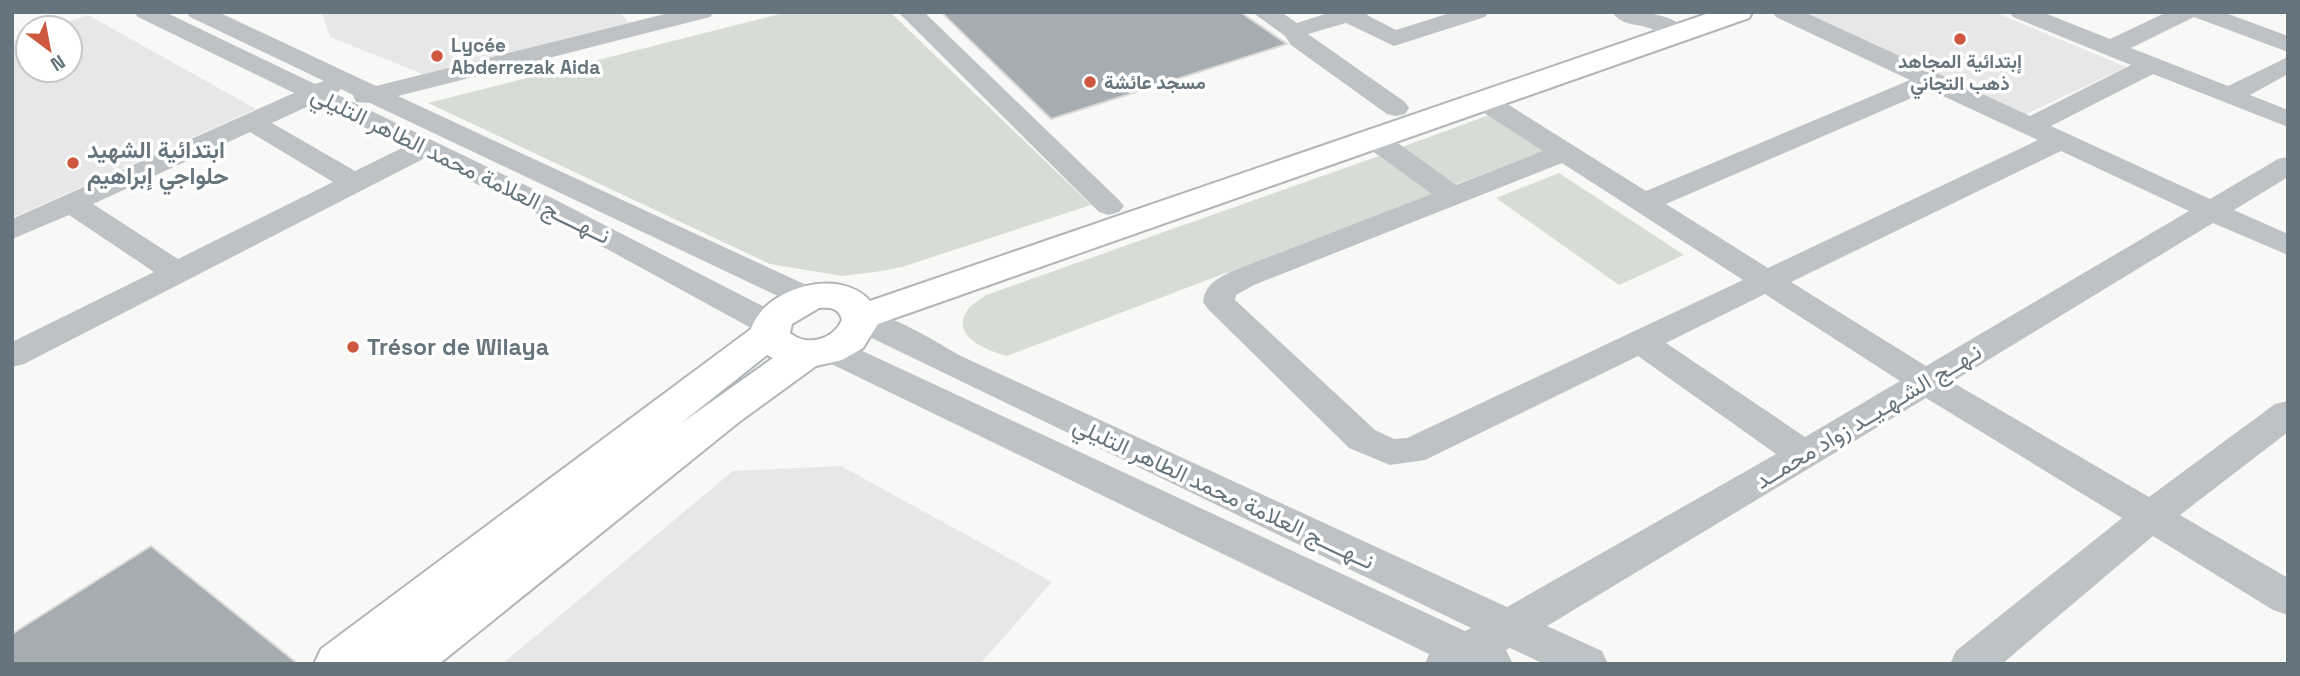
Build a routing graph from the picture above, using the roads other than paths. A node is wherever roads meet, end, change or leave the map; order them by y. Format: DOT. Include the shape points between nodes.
graph roads {
  1 [pos="146,12"];
  2 [pos="198,12"];
  3 [pos="702,12"];
  4 [pos="910,12"];
  5 [pos="1264,12"];
  6 [pos="1477,12"];
  7 [pos="1739,12"];
  8 [pos="1784,12"];
  9 [pos="2021,12"];
  10 [pos="2186,12"];
  11 [pos="2201,12"];
  12 [pos="1350,13"];
  13 [pos="1653,24"];
  14 [pos="1294,31"];
  15 [pos="2288,45"];
  16 [pos="2111,48"];
  17 [pos="2288,64"];
  18 [pos="2151,65"];
  19 [pos="1929,81"];
  20 [pos="344,92"];
  21 [pos="317,93"];
  22 [pos="373,93"];
  23 [pos="2229,96"];
  24 [pos="1484,101"];
  25 [pos="1396,108"];
  26 [pos="2288,119"];
  27 [pos="252,122"];
  28 [pos="2029,127"];
  29 [pos="1374,139"];
  30 [pos="2059,141"];
  31 [pos="425,147"];
  32 [pos="1565,152"];
  33 [pos="2288,165"];
  34 [pos="354,183"];
  35 [pos="1453,196"];
  36 [pos="71,203"];
  37 [pos="1643,203"];
  38 [pos="1109,206"];
  39 [pos="2210,210"];
  40 [pos="12,230"];
  41 [pos="2288,246"];
  42 [pos="177,273"];
  43 [pos="1765,280"];
  44 [pos="843,308"];
  45 [pos="795,340"];
  46 [pos="1641,342"];
  47 [pos="12,356"];
  48 [pos="1926,382"];
  49 [pos="2285,418"];
  50 [pos="1804,455"];
  51 [pos="2152,515"];
  52 [pos="2288,598"];
  53 [pos="1508,626"];
  54 [pos="1467,660"];
  55 [pos="339,664"];
  56 [pos="402,664"];
  57 [pos="1587,664"];
  58 [pos="1972,664"];
  1 -- 21 [label="street, نــهــــج العلامة محمد الطاهر التليلي"];
  2 -- 20 [label="street, نــهــــج العلامة محمد الطاهر التليلي"];
  3 -- 22 [label="street"];
  4 -- 38 [label="street"];
  5 -- 14 [label="street"];
  6 -- 12 [label="street" via="1394,39"];
  7 -- 13 [label="main road"];
  8 -- 19 [label="street"];
  9 -- 16 [label="street"];
  10 -- 16 [label="street"];
  11 -- 15 [label="street"];
  12 -- 14 [label="street"];
  13 -- 24 [label="main road"];
  13 -- 25 [label="main road"];
  14 -- 25 [label="street" via="1300,40"];
  16 -- 18 [label="street"];
  17 -- 23 [label="street"];
  18 -- 23 [label="street"];
  18 -- 28 [label="street"];
  19 -- 28 [label="street"];
  19 -- 37 [label="street"];
  20 -- 21 [label="street, نــهــــج العلامة محمد الطاهر التليلي"];
  20 -- 22 [label="street, نــهــــج العلامة محمد الطاهر التليلي"];
  20 -- 31 [label="street, نــهــــج العلامة محمد الطاهر التليلي"];
  21 -- 27 [label="street"];
  22 -- 44 [label="street, نــهــــج العلامة محمد الطاهر التليلي"];
  23 -- 26 [label="street"];
  24 -- 29 [label="main road"];
  24 -- 32 [label="street"];
  25 -- 38 [label="main road"];
  27 -- 34 [label="street"];
  27 -- 36 [label="street"];
  28 -- 30 [label="street"];
  29 -- 35 [label="street"];
  29 -- 44 [label="main road"];
  30 -- 39 [label="street"];
  30 -- 43 [label="street"];
  31 -- 34 [label="street"];
  31 -- 45 [label="street, نــهــــج العلامة محمد الطاهر التليلي" via="718,294"];
  32 -- 35 [label="street"];
  32 -- 37 [label="street"];
  33 -- 39 [label="street, نـهــج الشـهـيــد زواد محمــد"];
  34 -- 42 [label="street"];
  35 -- 46 [label="street" via="1243,278 1221,290 1219,302 1362,439 1390,452 1412,451"];
  36 -- 40 [label="street"];
  36 -- 42 [label="street"];
  37 -- 43 [label="street"];
  38 -- 44 [label="main road"];
  39 -- 41 [label="street"];
  39 -- 48 [label="street, نـهــج الشـهـيــد زواد محمــد"];
  42 -- 47 [label="street"];
  43 -- 46 [label="street"];
  43 -- 48 [label="street"];
  44 -- 45 [label="main road" via="852,337"];
  44 -- 45 [label="main road" via="784,309"];
  44 -- 53 [label="street, نــهــــج العلامة محمد الطاهر التليلي" via="951,365"];
  45 -- 54 [label="street, نــهــــج العلامة محمد الطاهر التليلي"];
  45 -- 55 [label="main road"];
  45 -- 56 [label="main road" via="724,412"];
  46 -- 50 [label="street"];
  48 -- 50 [label="street, نـهــج الشـهـيــد زواد محمــد"];
  48 -- 51 [label="street"];
  49 -- 51 [label="street"];
  50 -- 53 [label="street, نـهــج الشـهـيــد زواد محمــد"];
  51 -- 52 [label="street"];
  51 -- 58 [label="street"];
  53 -- 54 [label="street, نـهــج الشـهـيــد زواد محمــد"];
  53 -- 57 [label="street, نــهــــج العلامة محمد الطاهر التليلي"];
}
